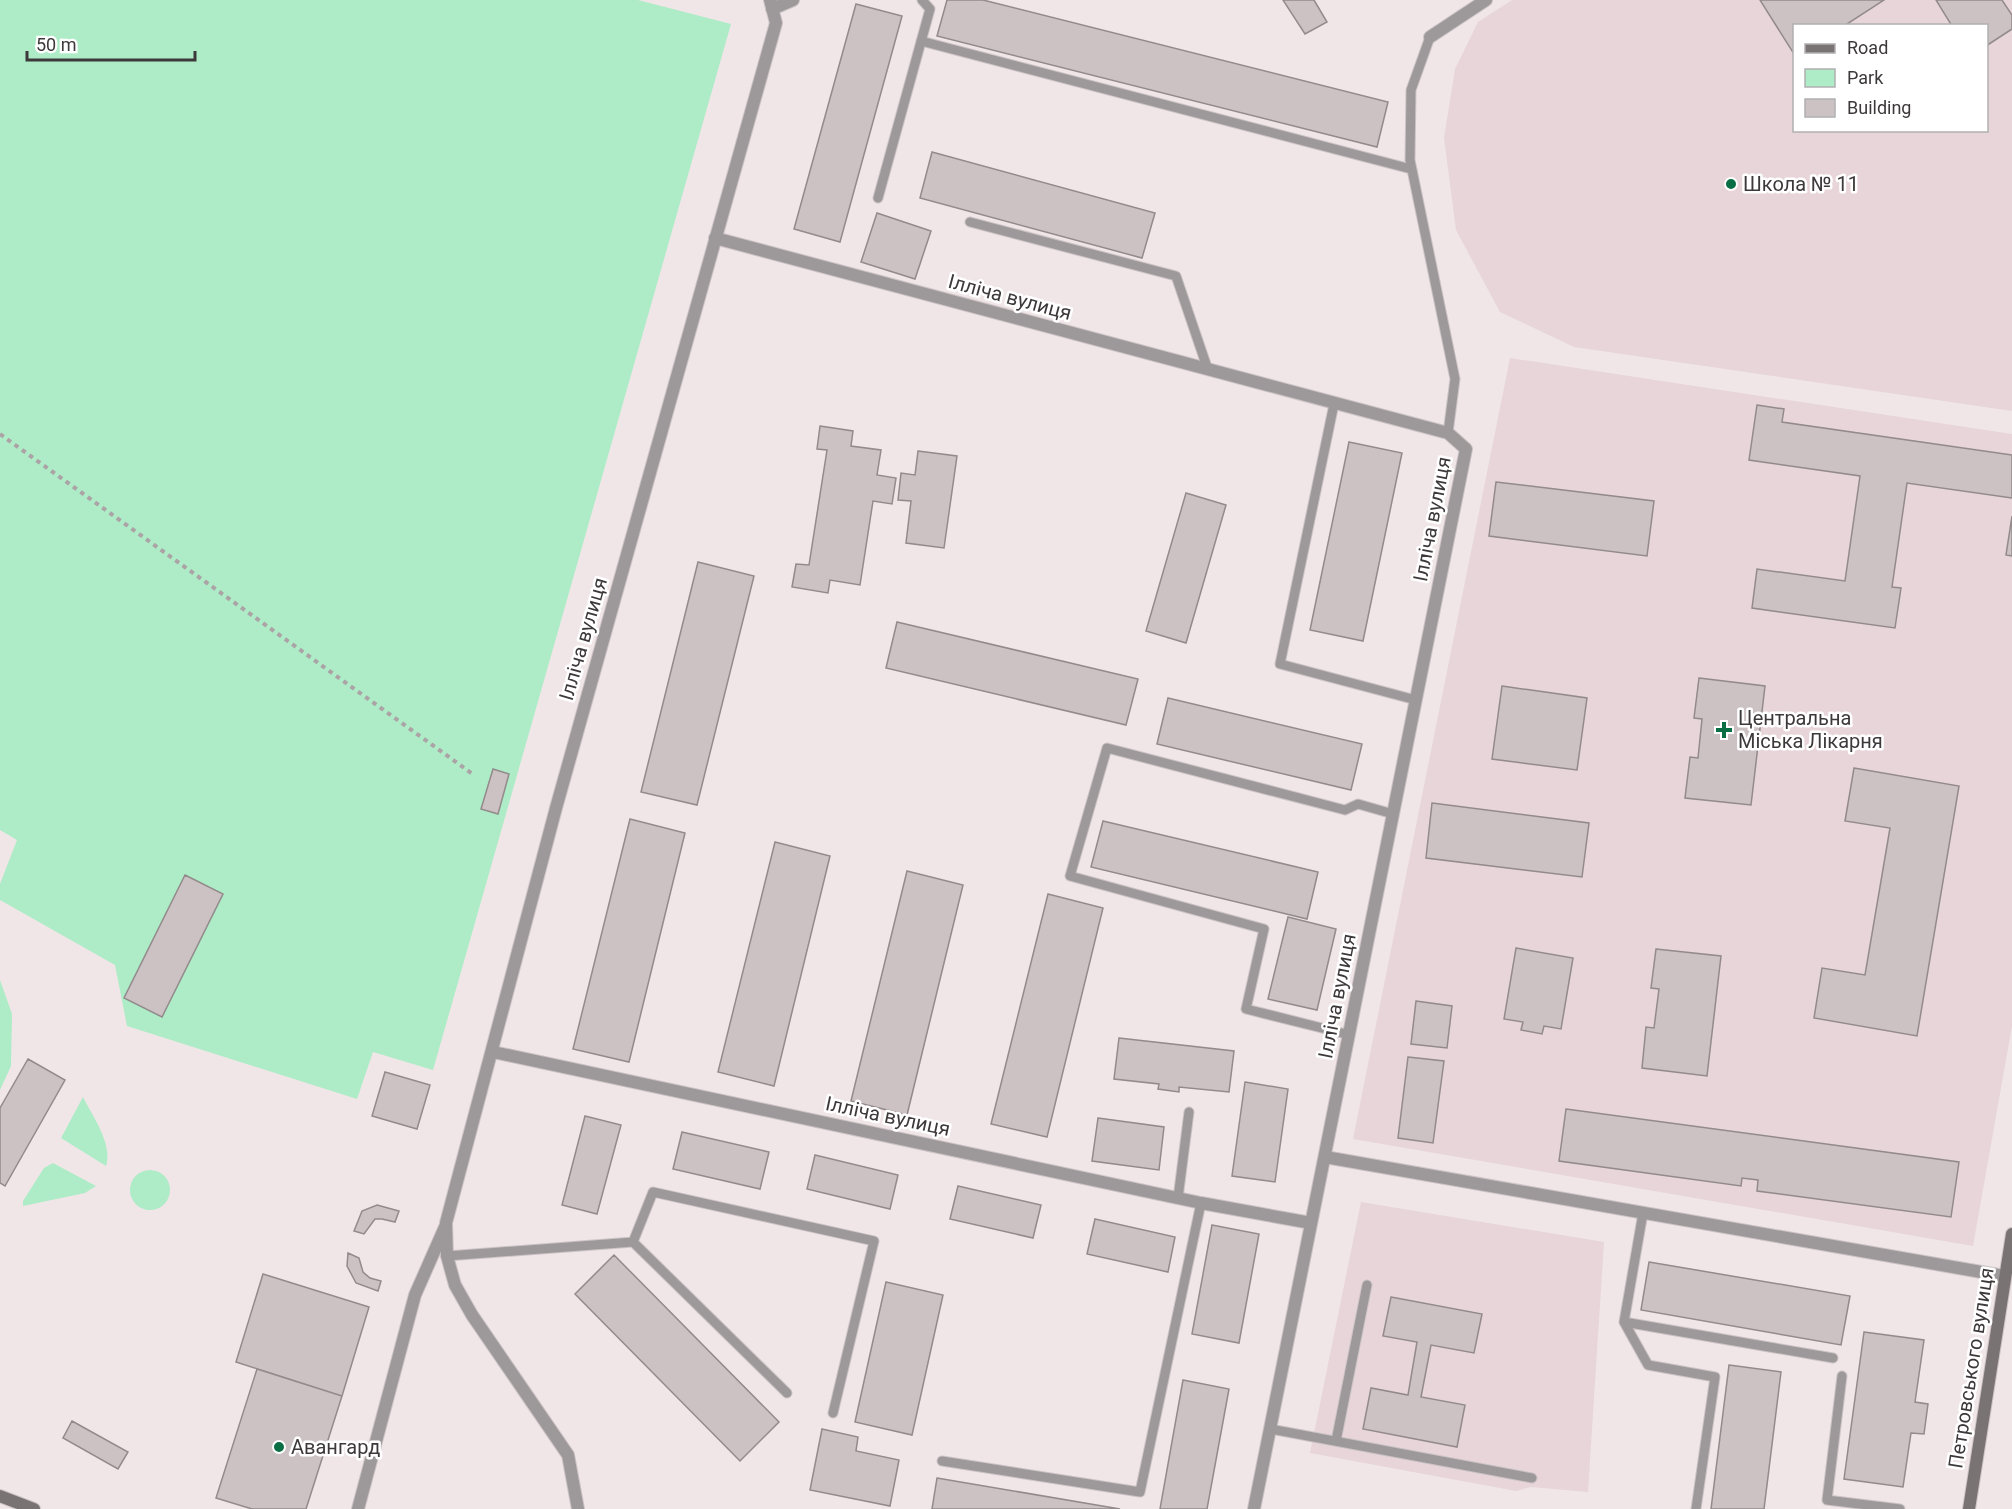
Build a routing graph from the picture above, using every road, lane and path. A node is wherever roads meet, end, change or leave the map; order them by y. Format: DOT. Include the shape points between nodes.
graph roads {
  1 [pos="793,0"];
  2 [pos="922,0"];
  3 [pos="1486,0"];
  4 [pos="771,4"];
  5 [pos="1430,37"];
  6 [pos="921,41"];
  7 [pos="1411,169"];
  8 [pos="878,198"];
  9 [pos="970,222"];
  10 [pos="716,238"];
  11 [pos="1208,370"];
  12 [pos="1334,404"];
  13 [pos="1448,433"];
  14 [pos="0,434"];
  15 [pos="1416,699"];
  16 [pos="474,775"];
  17 [pos="1393,813"];
  18 [pos="1350,1035"];
  19 [pos="493,1052"];
  20 [pos="1189,1112"];
  21 [pos="1325,1157"];
  22 [pos="1178,1198"];
  23 [pos="1201,1203"];
  24 [pos="1643,1213"];
  25 [pos="446,1223"];
  26 [pos="1311,1223"];
  27 [pos="2012,1234"];
  28 [pos="633,1242"];
  29 [pos="447,1256"];
  30 [pos="2004,1276"];
  31 [pos="1367,1285"];
  32 [pos="1624,1322"];
  33 [pos="1833,1358"];
  34 [pos="1842,1376"];
  35 [pos="787,1393"];
  36 [pos="833,1413"];
  37 [pos="1270,1429"];
  38 [pos="1336,1441"];
  39 [pos="942,1461"];
  40 [pos="1532,1478"];
  41 [pos="0,1496"];
  42 [pos="1826,1505"];
  43 [pos="34,1509"];
  44 [pos="358,1509"];
  45 [pos="578,1509"];
  46 [pos="1254,1509"];
  47 [pos="1696,1509"];
  48 [pos="1900,1509"];
  49 [pos="1969,1509"];
  1 -- 4 [label="street"];
  2 -- 6 [label="lane" via="930,9"];
  3 -- 5 [label="street"];
  4 -- 10 [label="street, Ілліча вулиця" via="776,23"];
  5 -- 7 [label="lane" via="1411,90"];
  6 -- 7 [label="lane"];
  6 -- 8 [label="lane"];
  7 -- 13 [label="lane" via="1455,379"];
  9 -- 11 [label="lane" via="1176,276"];
  10 -- 11 [label="street, Ілліча вулиця"];
  10 -- 19 [label="street, Ілліча вулиця" via="556,808"];
  11 -- 12 [label="street, Ілліча вулиця"];
  12 -- 13 [label="street, Ілліча вулиця"];
  12 -- 15 [label="lane" via="1280,664"];
  13 -- 15 [label="street, Ілліча вулиця" via="1466,449"];
  14 -- 16 [label="path"];
  15 -- 17 [label="street, Ілліча вулиця"];
  17 -- 18 [label="street, Ілліча вулиця"];
  17 -- 18 [label="lane" via="1358,804 1345,810 1107,748 1070,876 1264,929 1246,1009"];
  18 -- 21 [label="street, Ілліча вулиця"];
  19 -- 22 [label="street, Ілліча вулиця"];
  19 -- 25 [label="street, Ілліча вулиця"];
  20 -- 22 [label="lane"];
  21 -- 24 [label="street"];
  21 -- 26 [label="street, Ілліча вулиця"];
  22 -- 23 [label="street, Ілліча вулиця"];
  23 -- 26 [label="street, Ілліча вулиця"];
  23 -- 39 [label="lane" via="1140,1492"];
  24 -- 30 [label="street"];
  24 -- 32 [label="lane"];
  25 -- 29 [label="street, Ілліча вулиця"];
  25 -- 44 [label="street" via="415,1295"];
  26 -- 37 [label="street, Ілліча вулиця"];
  27 -- 30 [label="street, Петровського вулиця"];
  28 -- 29 [label="lane"];
  28 -- 35 [label="lane"];
  28 -- 36 [label="lane" via="653,1192 874,1241"];
  29 -- 45 [label="street, Ілліча вулиця" via="455,1285 472,1315 568,1455"];
  30 -- 49 [label="street, Петровського вулиця"];
  31 -- 38 [label="lane"];
  32 -- 33 [label="lane"];
  32 -- 47 [label="lane" via="1648,1365 1715,1377"];
  34 -- 42 [label="lane"];
  37 -- 38 [label="lane"];
  37 -- 46 [label="street, Ілліча вулиця"];
  38 -- 40 [label="lane"];
  41 -- 43 [label="street"];
  42 -- 48 [label="lane"];
}
